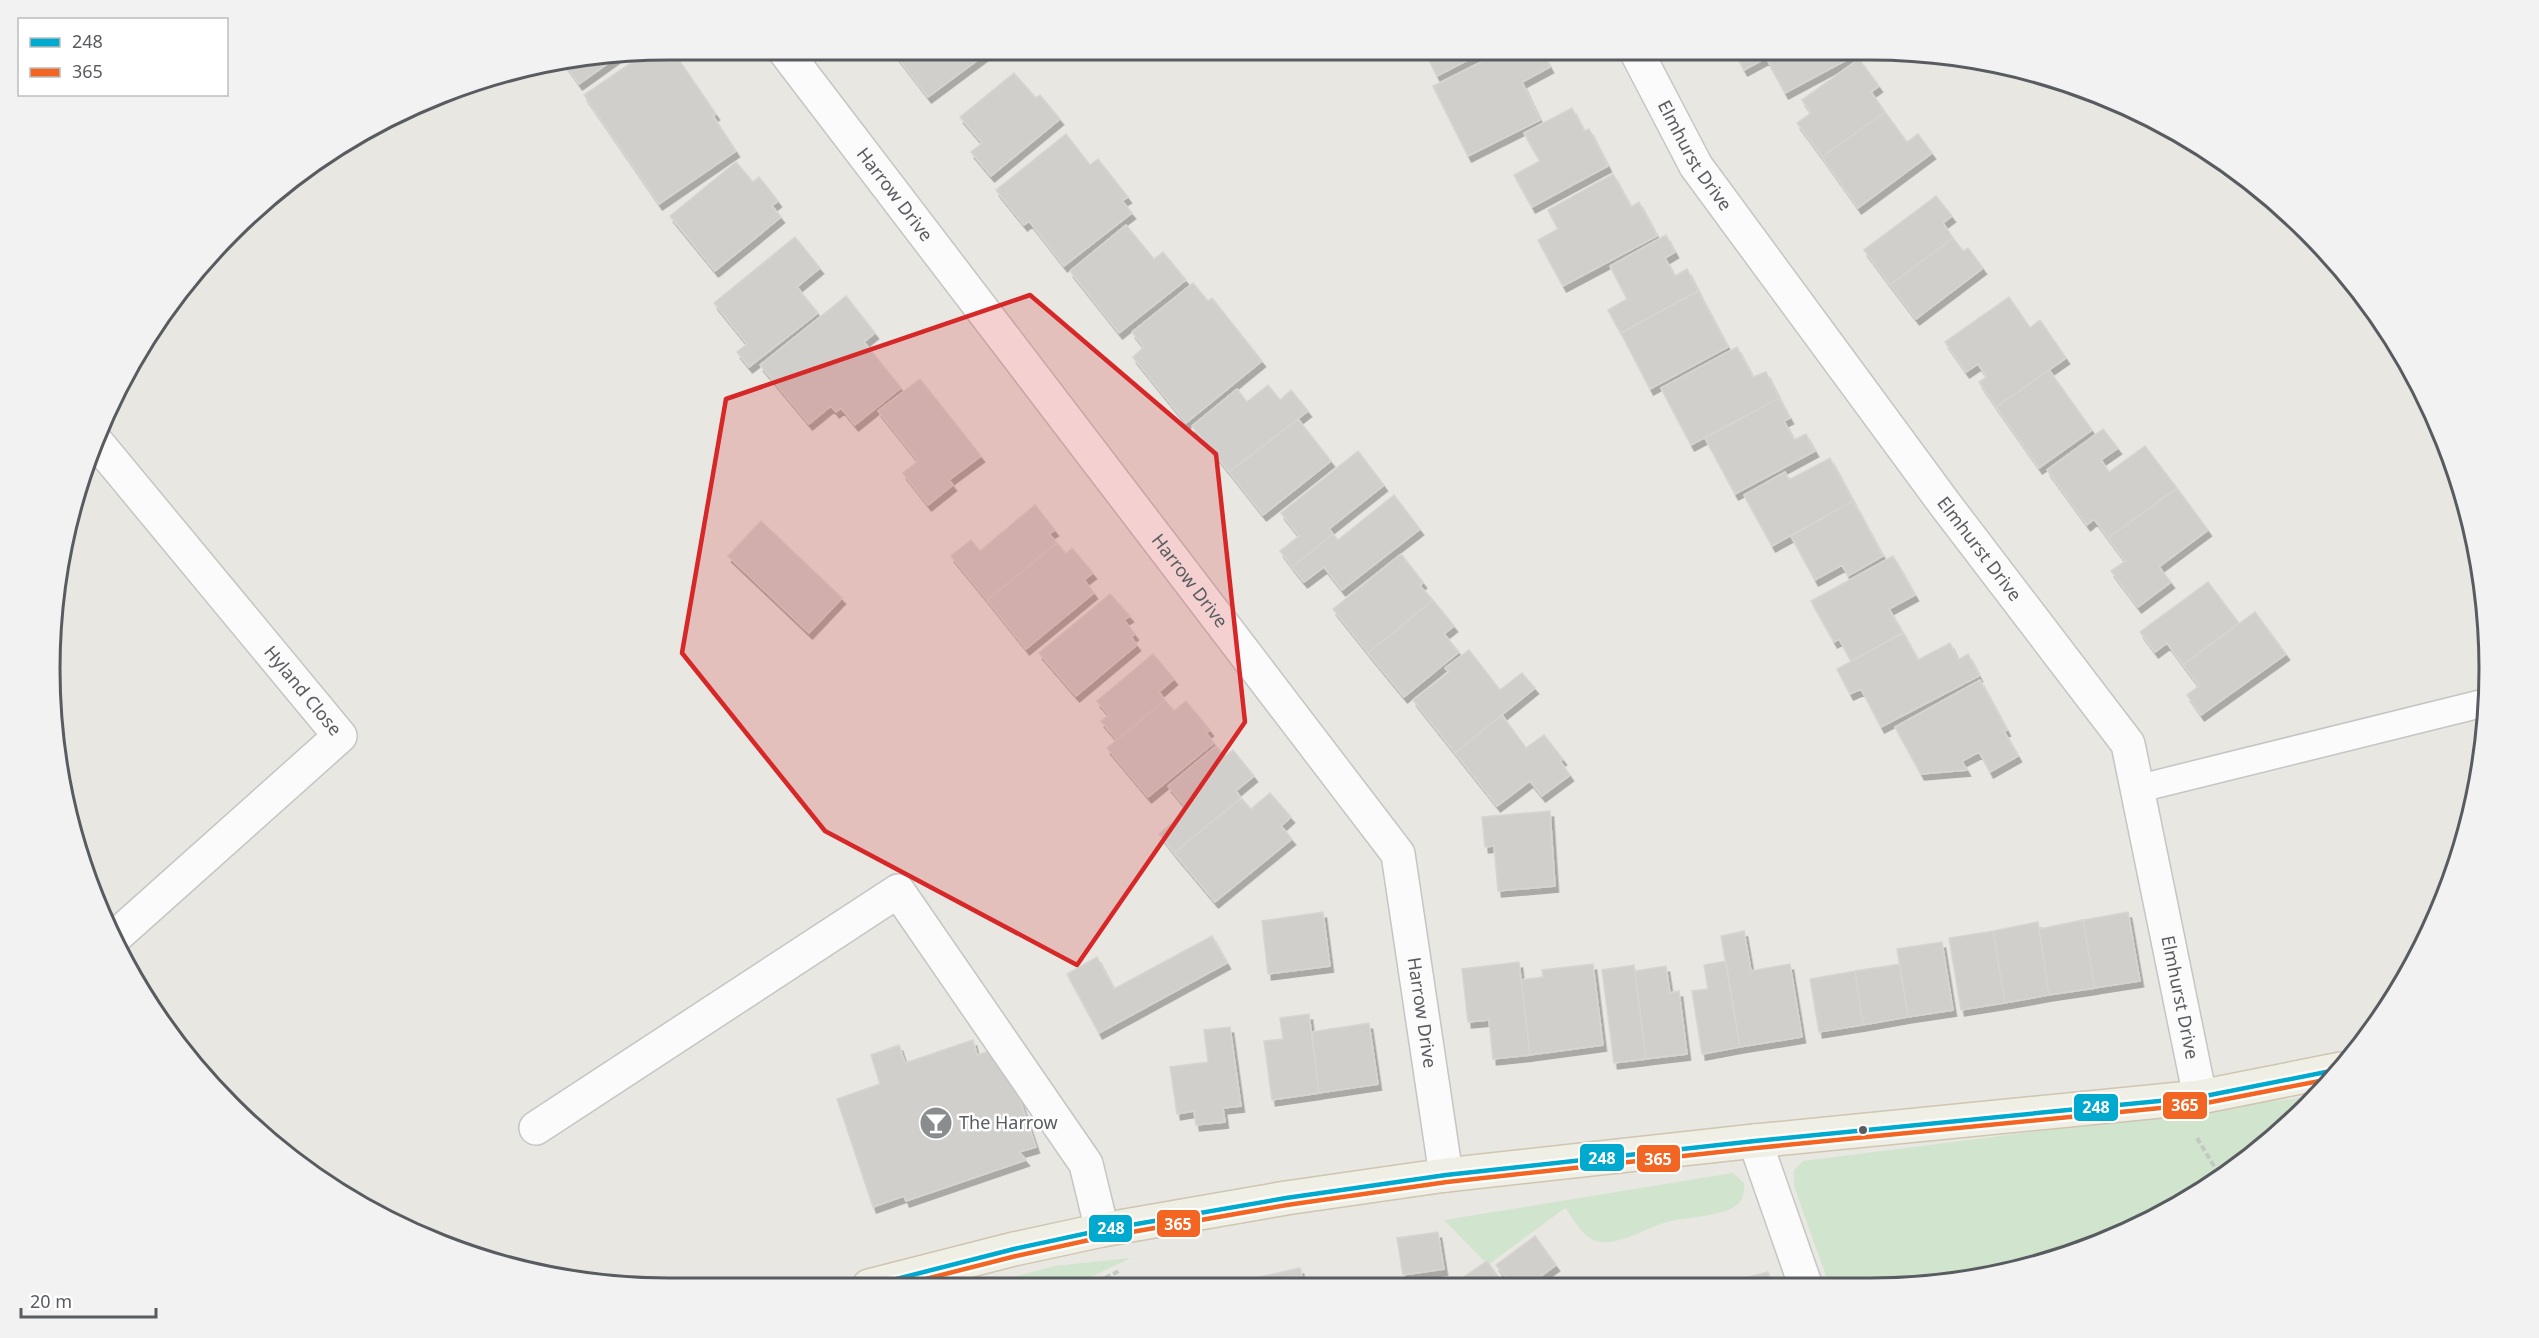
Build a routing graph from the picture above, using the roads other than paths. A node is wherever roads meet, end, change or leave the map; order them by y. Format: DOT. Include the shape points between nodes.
graph roads {
  1 [pos="792,60"];
  2 [pos="1641,60"];
  3 [pos="101,448"];
  4 [pos="2478,704"];
  5 [pos="2137,789"];
  6 [pos="120,932"];
  7 [pos="2327,1072"];
  8 [pos="2200,1097"];
  9 [pos="536,1128"];
  10 [pos="1755,1141"];
  11 [pos="1446,1175"];
  12 [pos="1102,1230"];
  13 [pos="920,1278"];
  14 [pos="1803,1278"];
  1 -- 11 [label="street, Harrow Drive" via="1398,854"];
  2 -- 5 [label="street, Elmhurst Drive" via="1696,166 1944,503 2128,744"];
  3 -- 6 [label="street, Hyland Close" via="340,736"];
  4 -- 5 [label="lane"];
  5 -- 8 [label="street, Elmhurst Drive"];
  7 -- 8 [label="main road"];
  8 -- 10 [label="main road"];
  9 -- 12 [label="street" via="898,891 1086,1164"];
  10 -- 11 [label="main road"];
  10 -- 14 [label="street"];
  11 -- 12 [label="main road"];
  12 -- 13 [label="main road" via="1014,1249"];
}
